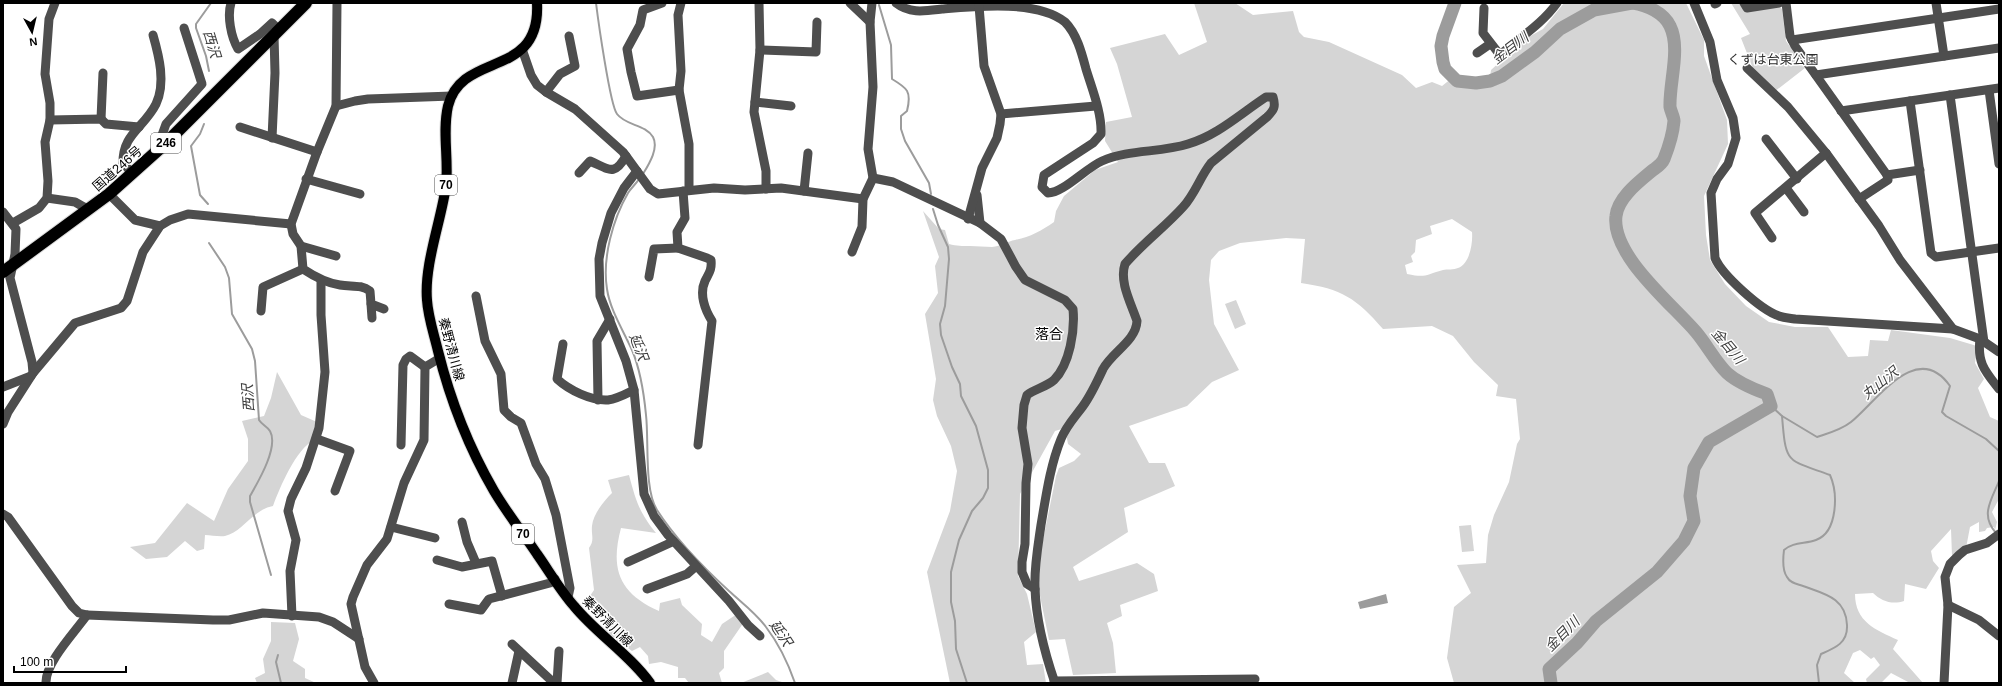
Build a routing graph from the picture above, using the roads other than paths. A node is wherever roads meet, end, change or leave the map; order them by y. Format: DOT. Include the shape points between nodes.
graph roads {
  1 [pos="55,3"];
  2 [pos="231,3"];
  3 [pos="306,3"];
  4 [pos="337,3"];
  5 [pos="537,3"];
  6 [pos="662,3"];
  7 [pos="681,3"];
  8 [pos="759,3"];
  9 [pos="850,3"];
  10 [pos="872,3"];
  11 [pos="896,3"];
  12 [pos="1694,3"];
  13 [pos="1744,3"];
  14 [pos="1779,3"];
  15 [pos="1786,3"];
  16 [pos="1936,3"];
  17 [pos="1002,4"];
  18 [pos="1553,5"];
  19 [pos="979,6"];
  20 [pos="1484,8"];
  21 [pos="1999,9"];
  22 [pos="1938,18"];
  23 [pos="817,22"];
  24 [pos="870,22"];
  25 [pos="184,28"];
  26 [pos="277,33"];
  27 [pos="153,35"];
  28 [pos="570,36"];
  29 [pos="1792,40"];
  30 [pos="1490,44"];
  31 [pos="1999,48"];
  32 [pos="522,49"];
  33 [pos="760,50"];
  34 [pos="1477,53"];
  35 [pos="1944,56"];
  36 [pos="1747,68"];
  37 [pos="103,73"];
  38 [pos="1816,75"];
  39 [pos="1999,88"];
  40 [pos="679,90"];
  41 [pos="1988,90"];
  42 [pos="546,92"];
  43 [pos="1950,95"];
  44 [pos="452,96"];
  45 [pos="1910,101"];
  46 [pos="755,102"];
  47 [pos="336,106"];
  48 [pos="791,106"];
  49 [pos="1096,106"];
  50 [pos="1841,111"];
  51 [pos="1001,114"];
  52 [pos="101,119"];
  53 [pos="50,120"];
  54 [pos="139,127"];
  55 [pos="240,128"];
  56 [pos="1997,129"];
  57 [pos="272,138"];
  58 [pos="1766,138"];
  59 [pos="166,143"];
  60 [pos="317,152"];
  61 [pos="808,153"];
  62 [pos="1826,153"];
  63 [pos="626,156"];
  64 [pos="1999,164"];
  65 [pos="1920,170"];
  66 [pos="637,171"];
  67 [pos="133,173"];
  68 [pos="579,174"];
  69 [pos="1887,175"];
  70 [pos="873,178"];
  71 [pos="1797,178"];
  72 [pos="306,179"];
  73 [pos="1786,188"];
  74 [pos="766,189"];
  75 [pos="686,190"];
  76 [pos="977,190"];
  77 [pos="804,191"];
  78 [pos="109,194"];
  79 [pos="360,194"];
  80 [pos="47,198"];
  81 [pos="864,199"];
  82 [pos="1859,200"];
  83 [pos="89,210"];
  84 [pos="3,212"];
  85 [pos="1804,212"];
  86 [pos="968,219"];
  87 [pos="13,223"];
  88 [pos="980,223"];
  89 [pos="291,224"];
  90 [pos="160,226"];
  91 [pos="1772,238"];
  92 [pos="301,246"];
  93 [pos="678,248"];
  94 [pos="1999,248"];
  95 [pos="852,252"];
  96 [pos="1972,252"];
  97 [pos="336,256"];
  98 [pos="7,269"];
  99 [pos="303,270"];
  100 [pos="649,277"];
  101 [pos="321,281"];
  102 [pos="476,296"];
  103 [pos="371,304"];
  104 [pos="264,306"];
  105 [pos="384,309"];
  106 [pos="372,318"];
  107 [pos="610,319"];
  108 [pos="1953,329"];
  109 [pos="1982,340"];
  110 [pos="563,344"];
  111 [pos="1999,352"];
  112 [pos="440,358"];
  113 [pos="425,368"];
  114 [pos="32,375"];
  115 [pos="3,387"];
  116 [pos="1999,388"];
  117 [pos="634,390"];
  118 [pos="598,400"];
  119 [pos="3,424"];
  120 [pos="317,439"];
  121 [pos="401,445"];
  122 [pos="698,445"];
  123 [pos="339,487"];
  124 [pos="3,514"];
  125 [pos="462,522"];
  126 [pos="391,527"];
  127 [pos="1996,537"];
  128 [pos="436,538"];
  129 [pos="672,540"];
  130 [pos="437,560"];
  131 [pos="628,562"];
  132 [pos="476,563"];
  133 [pos="696,567"];
  134 [pos="555,579"];
  135 [pos="647,589"];
  136 [pos="1035,589"];
  137 [pos="502,596"];
  138 [pos="568,597"];
  139 [pos="449,604"];
  140 [pos="1948,605"];
  141 [pos="87,615"];
  142 [pos="292,616"];
  143 [pos="760,636"];
  144 [pos="1999,636"];
  145 [pos="359,639"];
  146 [pos="512,644"];
  147 [pos="519,651"];
  148 [pos="559,651"];
  149 [pos="1255,679"];
  150 [pos="1055,682"];
  151 [pos="46,683"];
  152 [pos="374,683"];
  153 [pos="512,683"];
  154 [pos="555,683"];
  155 [pos="650,683"];
  156 [pos="1944,683"];
  1 -- 53 [label="street" via="49,18 45,74"];
  2 -- 26 [label="street" via="228,11 234,43 238,49 272,23"];
  3 -- 26 [label="highway, 国道246号 / 246"];
  4 -- 47 [label="street"];
  5 -- 32 [label="main road, 秦野清川線" via="537,26 527,46"];
  6 -- 40 [label="street" via="643,10 640,25 627,49 631,72 638,99"];
  7 -- 40 [label="street" via="678,15 681,71"];
  8 -- 33 [label="street"];
  9 -- 24 [label="street"];
  10 -- 24 [label="street"];
  11 -- 19 [label="street" via="917,12"];
  12 -- 108 [label="street" via="1710,42 1717,80 1733,118 1736,138 1728,164 1711,193 1715,258 1719,267 1764,308 1779,316"];
  13 -- 14 [label="street" via="1747,8"];
  15 -- 29 [label="street"];
  16 -- 22 [label="street"];
  17 -- 19 [label="street"];
  17 -- 49 [label="street" via="1048,10 1066,23 1073,32 1082,54"];
  18 -- 30 [label="street" via="1540,23 1524,33 1500,55"];
  19 -- 51 [label="street" via="984,66"];
  20 -- 30 [label="street" via="1483,33"];
  21 -- 22 [label="street"];
  22 -- 29 [label="street"];
  22 -- 35 [label="street"];
  23 -- 33 [label="street" via="817,55"];
  24 -- 70 [label="street" via="873,87 868,149"];
  25 -- 59 [label="street" via="202,84 166,124 162,135"];
  26 -- 57 [label="street"];
  26 -- 59 [label="highway, 国道246号 / 246"];
  27 -- 54 [label="street" via="160,60 159,86 156,103"];
  28 -- 42 [label="street" via="575,66 560,74"];
  29 -- 38 [label="street"];
  30 -- 34 [label="street"];
  31 -- 35 [label="street"];
  32 -- 42 [label="street" via="531,75 537,85"];
  32 -- 44 [label="main road, 秦野清川線 / 70" via="462,81"];
  33 -- 46 [label="street"];
  35 -- 38 [label="street"];
  36 -- 62 [label="street" via="1788,107"];
  37 -- 52 [label="street"];
  38 -- 50 [label="street"];
  39 -- 41 [label="street"];
  40 -- 75 [label="street" via="689,144"];
  41 -- 43 [label="street"];
  41 -- 56 [label="street"];
  42 -- 63 [label="street" via="575,109"];
  43 -- 45 [label="street"];
  43 -- 96 [label="street"];
  44 -- 47 [label="street" via="368,99"];
  44 -- 112 [label="main road, 秦野清川線 / 70" via="446,122 446,184 429,269 427,299"];
  45 -- 50 [label="street"];
  45 -- 65 [label="street"];
  46 -- 48 [label="street"];
  46 -- 74 [label="street" via="754,112 766,171"];
  47 -- 60 [label="street"];
  49 -- 51 [label="street"];
  49 -- 136 [label="street" via="1101,134 1093,143 1044,175 1042,187 1048,193 1060,190 1102,160 1188,144 1226,127 1266,97 1273,97 1276,105 1267,117 1211,162 1195,192 1183,207 1125,264 1122,271 1124,283 1137,327 1104,367 1090,395 1070,422 1061,440 1050,476 1043,516 1035,564"];
  50 -- 69 [label="street"];
  51 -- 76 [label="street" via="997,138 982,168"];
  52 -- 53 [label="street"];
  52 -- 54 [label="street" via="106,124"];
  53 -- 80 [label="street" via="45,142"];
  54 -- 67 [label="street" via="128,140 123,153 124,164"];
  55 -- 57 [label="street"];
  56 -- 64 [label="street"];
  57 -- 60 [label="street"];
  58 -- 71 [label="street"];
  59 -- 67 [label="highway, 国道246号 / 246"];
  60 -- 72 [label="street"];
  61 -- 77 [label="street"];
  62 -- 71 [label="street"];
  62 -- 82 [label="street"];
  63 -- 66 [label="street"];
  63 -- 68 [label="street" via="616,170 590,161"];
  65 -- 69 [label="street"];
  65 -- 96 [label="street" via="1932,253 1936,257"];
  66 -- 75 [label="street" via="650,189 658,194"];
  66 -- 107 [label="street" via="624,188 611,213 602,243 599,260 600,296"];
  67 -- 78 [label="highway, 国道246号 / 246"];
  69 -- 82 [label="street" via="1888,180"];
  70 -- 81 [label="street"];
  70 -- 86 [label="street" via="893,182"];
  71 -- 73 [label="street"];
  72 -- 79 [label="street"];
  72 -- 89 [label="street"];
  73 -- 85 [label="street"];
  73 -- 91 [label="street" via="1755,213"];
  74 -- 75 [label="street"];
  74 -- 77 [label="street"];
  75 -- 93 [label="street" via="685,218 677,232"];
  76 -- 86 [label="street"];
  76 -- 88 [label="street"];
  77 -- 81 [label="street"];
  78 -- 83 [label="highway, 国道246号 / 246"];
  78 -- 90 [label="street" via="135,220"];
  80 -- 83 [label="street" via="75,202"];
  80 -- 87 [label="street" via="39,208"];
  81 -- 95 [label="street" via="862,227"];
  82 -- 108 [label="street" via="1900,260"];
  83 -- 98 [label="highway, 国道246号 / 246"];
  84 -- 87 [label="street"];
  86 -- 88 [label="street"];
  87 -- 98 [label="street" via="16,236 15,254"];
  88 -- 136 [label="street" via="1001,239 1025,280 1065,300 1073,308 1072,337 1063,367 1053,380 1027,395 1024,405 1022,428 1028,464 1022,572 1027,584"];
  89 -- 90 [label="street" via="188,214"];
  89 -- 92 [label="street"];
  90 -- 114 [label="street" via="143,252 127,301 121,308 75,323"];
  92 -- 97 [label="street"];
  92 -- 99 [label="street"];
  93 -- 100 [label="street" via="654,249 648,265"];
  93 -- 122 [label="street" via="711,260 711,274 704,282 703,293 704,304 712,321"];
  94 -- 96 [label="street"];
  96 -- 109 [label="street"];
  98 -- 114 [label="street"];
  99 -- 101 [label="street"];
  99 -- 104 [label="street" via="262,287"];
  101 -- 103 [label="street" via="340,286 364,286 370,291"];
  101 -- 120 [label="street" via="325,377"];
  102 -- 138 [label="street" via="485,341 501,374 504,410 521,423 536,464 545,479 556,514 570,588"];
  103 -- 105 [label="street"];
  103 -- 106 [label="street"];
  107 -- 117 [label="street"];
  107 -- 118 [label="street" via="597,342"];
  108 -- 109 [label="street"];
  109 -- 111 [label="street"];
  109 -- 116 [label="street" via="1978,351 1981,362"];
  110 -- 118 [label="street" via="556,379 571,389"];
  112 -- 113 [label="street"];
  112 -- 134 [label="main road, 秦野清川線 / 70" via="468,441 487,478 506,510"];
  113 -- 121 [label="street" via="410,356 403,365"];
  113 -- 126 [label="street" via="424,440 404,482"];
  114 -- 115 [label="street"];
  114 -- 119 [label="street"];
  117 -- 118 [label="street" via="609,400"];
  117 -- 129 [label="street" via="644,494 654,516"];
  120 -- 123 [label="street" via="350,451"];
  120 -- 142 [label="street" via="288,511 296,540 290,571"];
  124 -- 141 [label="street" via="8,517 72,606 79,613"];
  125 -- 132 [label="street"];
  126 -- 128 [label="street"];
  126 -- 145 [label="street" via="382,548 367,565 353,597 353,615"];
  127 -- 140 [label="street" via="1965,550 1950,564 1945,577"];
  129 -- 131 [label="street" via="670,543 645,551"];
  129 -- 133 [label="street"];
  130 -- 132 [label="street" via="462,567"];
  132 -- 137 [label="street" via="492,561"];
  133 -- 135 [label="street" via="687,574 665,579"];
  133 -- 143 [label="street"];
  134 -- 137 [label="street" via="550,584"];
  134 -- 138 [label="main road, 秦野清川線 / 70"];
  136 -- 150 [label="street" via="1039,619"];
  137 -- 139 [label="street" via="489,599 481,610"];
  138 -- 155 [label="main road, 秦野清川線 / 70" via="592,627"];
  140 -- 144 [label="street" via="1979,620"];
  140 -- 156 [label="street"];
  141 -- 142 [label="street" via="213,620 229,620 263,613"];
  141 -- 151 [label="street" via="54,658 48,669"];
  142 -- 145 [label="street" via="319,617 334,622"];
  145 -- 152 [label="street" via="365,667"];
  146 -- 147 [label="street"];
  147 -- 153 [label="street"];
  147 -- 154 [label="street"];
  148 -- 154 [label="street"];
  149 -- 150 [label="street"];
}
